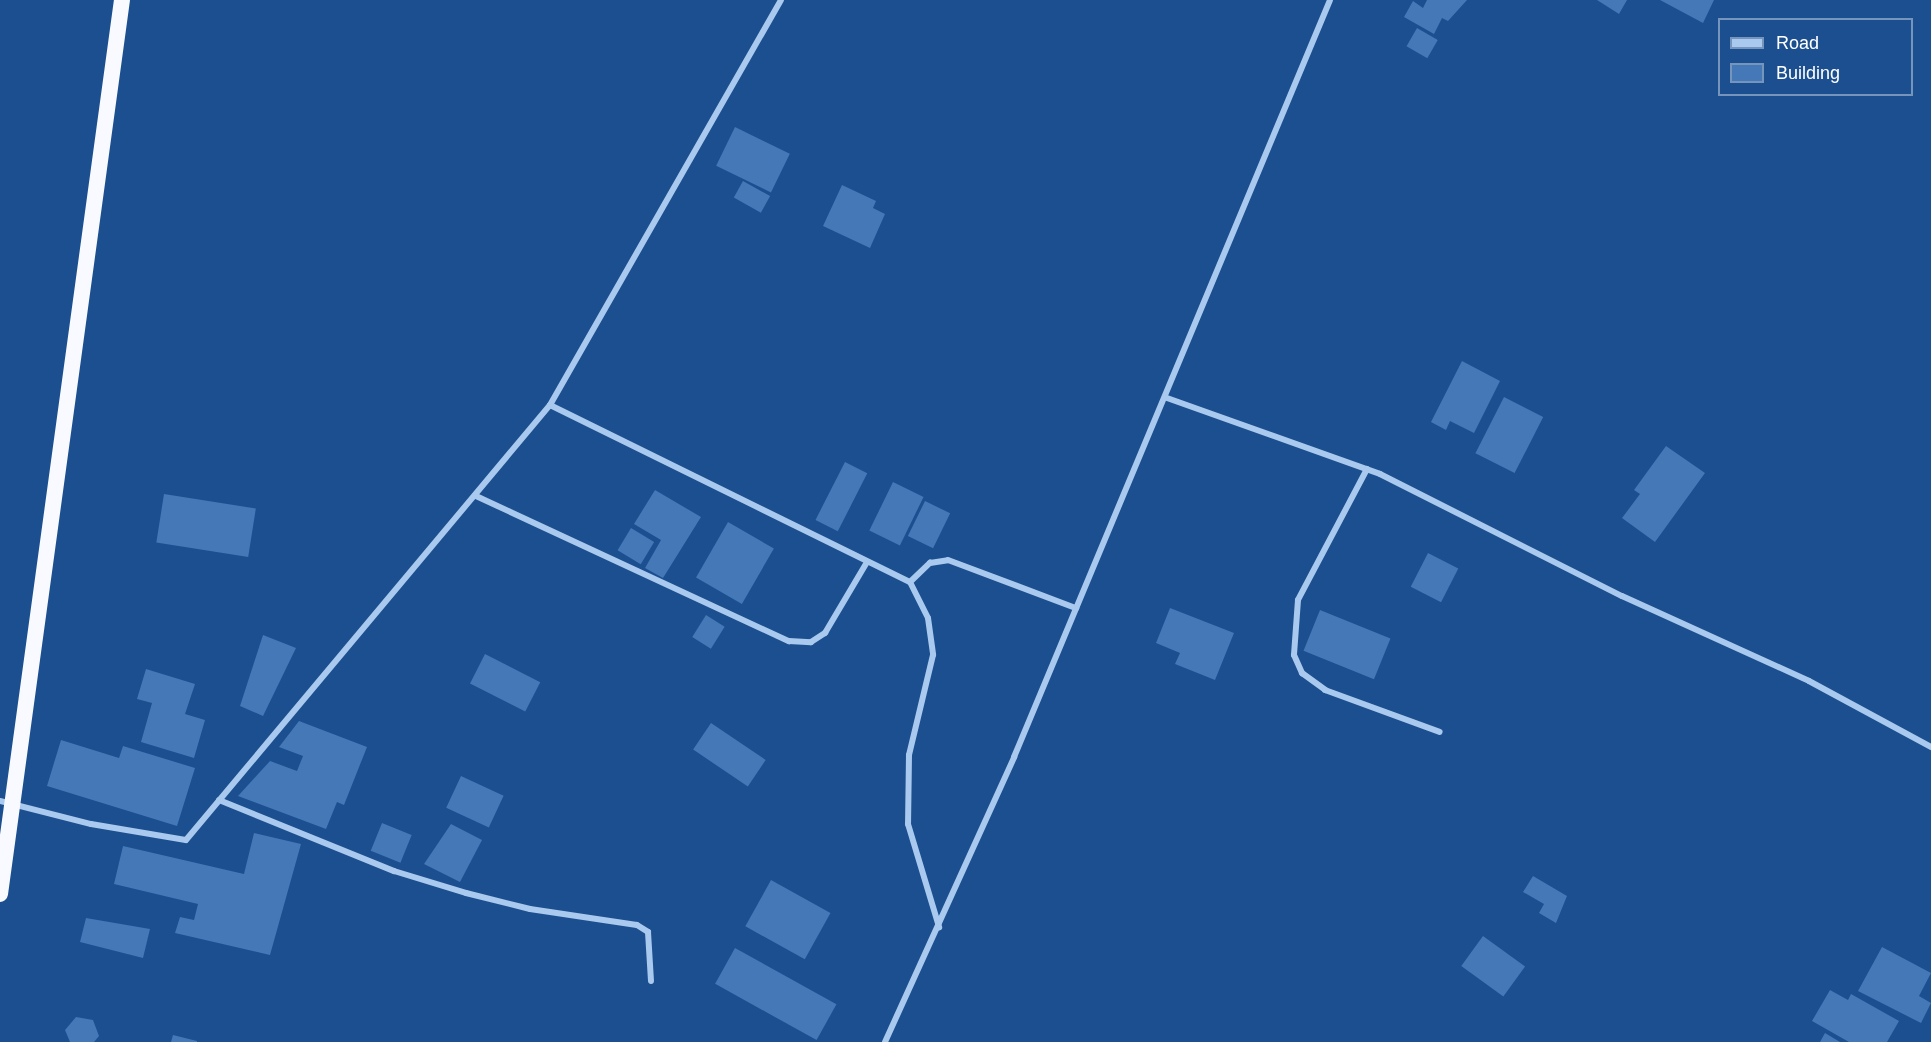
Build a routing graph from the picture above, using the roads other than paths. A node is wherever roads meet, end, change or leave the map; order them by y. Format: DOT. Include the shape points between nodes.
graph roads {
  1 [pos="122,0"];
  2 [pos="781,0"];
  3 [pos="1330,0"];
  4 [pos="1167,398"];
  5 [pos="550,405"];
  6 [pos="1367,469"];
  7 [pos="476,496"];
  8 [pos="867,562"];
  9 [pos="910,582"];
  10 [pos="1076,608"];
  11 [pos="1440,732"];
  12 [pos="1931,747"];
  13 [pos="219,800"];
  14 [pos="7,802"];
  15 [pos="0,894"];
  16 [pos="939,927"];
  17 [pos="651,981"];
  18 [pos="885,1042"];
  1 -- 14 [label="highway"];
  2 -- 5 [label="street"];
  3 -- 4 [label="street"];
  4 -- 6 [label="street"];
  4 -- 10 [label="street"];
  5 -- 7 [label="street"];
  5 -- 8 [label="street"];
  6 -- 11 [label="street" via="1298,600 1294,655 1302,673 1325,690"];
  6 -- 12 [label="street" via="1622,596 1809,681"];
  7 -- 8 [label="street" via="789,641 811,642 825,633"];
  7 -- 13 [label="street"];
  8 -- 9 [label="street"];
  9 -- 10 [label="street" via="930,563 948,560"];
  9 -- 16 [label="street" via="928,618 933,655 909,755 908,824"];
  10 -- 16 [label="street"];
  13 -- 14 [label="street" via="180,841"];
  13 -- 17 [label="street" via="320,844 446,887 530,909 637,925 648,932"];
  14 -- 15 [label="highway"];
  16 -- 18 [label="street"];
}
